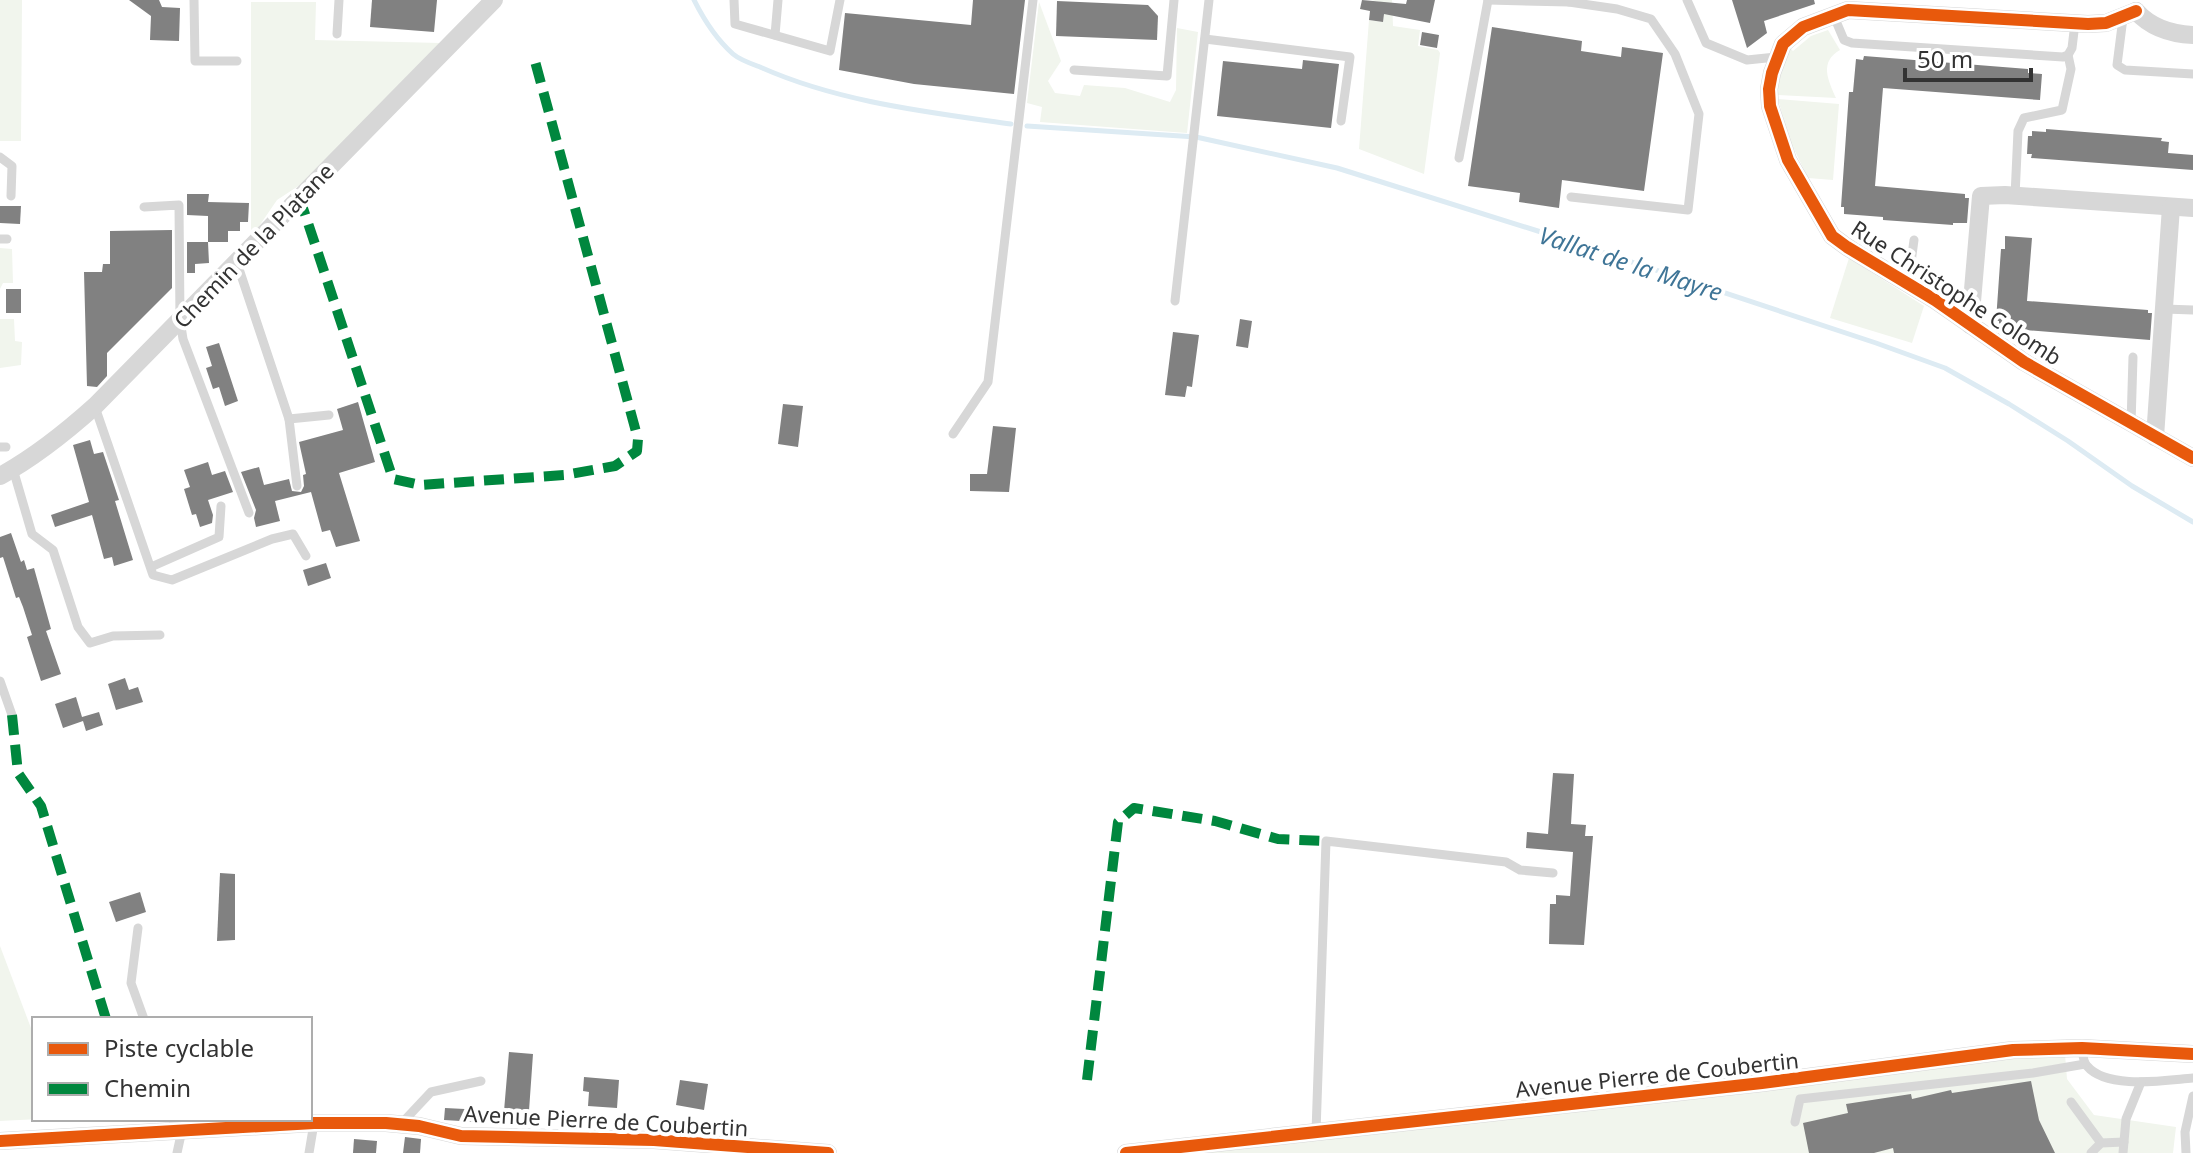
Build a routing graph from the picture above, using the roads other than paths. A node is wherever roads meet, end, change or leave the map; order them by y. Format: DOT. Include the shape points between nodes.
graph roads {
  1 [pos="194,0"];
  2 [pos="339,0"];
  3 [pos="494,0"];
  4 [pos="734,0"];
  5 [pos="778,0"];
  6 [pos="840,0"];
  7 [pos="1033,0"];
  8 [pos="1174,0"];
  9 [pos="1488,0"];
  10 [pos="1687,0"];
  11 [pos="1210,1"];
  12 [pos="1569,1"];
  13 [pos="2132,10"];
  14 [pos="1833,14"];
  15 [pos="2075,23"];
  16 [pos="337,34"];
  17 [pos="775,35"];
  18 [pos="2193,35"];
  19 [pos="1205,39"];
  20 [pos="2068,55"];
  21 [pos="1776,57"];
  22 [pos="237,61"];
  23 [pos="1074,70"];
  24 [pos="2193,74"];
  25 [pos="1341,121"];
  26 [pos="0,157"];
  27 [pos="1459,158"];
  28 [pos="11,196"];
  29 [pos="2015,196"];
  30 [pos="1571,197"];
  31 [pos="144,207"];
  32 [pos="2171,207"];
  33 [pos="2193,208"];
  34 [pos="1914,240"];
  35 [pos="236,262"];
  36 [pos="1908,285"];
  37 [pos="1175,301"];
  38 [pos="2164,309"];
  39 [pos="2193,310"];
  40 [pos="180,320"];
  41 [pos="1970,325"];
  42 [pos="2133,357"];
  43 [pos="95,406"];
  44 [pos="329,415"];
  45 [pos="289,419"];
  46 [pos="2131,424"];
  47 [pos="953,434"];
  48 [pos="2155,437"];
  49 [pos="2193,458"];
  50 [pos="6,473"];
  51 [pos="297,486"];
  52 [pos="221,506"];
  53 [pos="249,513"];
  54 [pos="306,556"];
  55 [pos="151,567"];
  56 [pos="160,635"];
  57 [pos="0,681"];
  58 [pos="12,715"];
  59 [pos="1553,873"];
  60 [pos="138,928"];
  61 [pos="143,1017"];
  62 [pos="2193,1054"];
  63 [pos="2083,1056"];
  64 [pos="2193,1078"];
  65 [pos="481,1081"];
  66 [pos="2141,1082"];
  67 [pos="2193,1096"];
  68 [pos="2071,1102"];
  69 [pos="1795,1122"];
  70 [pos="314,1123"];
  71 [pos="178,1124"];
  72 [pos="401,1124"];
  73 [pos="1316,1132"];
  74 [pos="0,1141"];
  75 [pos="2101,1143"];
  76 [pos="706,1148"];
  77 [pos="2124,1148"];
  78 [pos="177,1153"];
  79 [pos="309,1153"];
  80 [pos="828,1153"];
  81 [pos="1126,1153"];
  82 [pos="2091,1153"];
  83 [pos="2186,1153"];
  1 -- 22 [label="lane" via="195,61"];
  2 -- 16 [label="lane"];
  3 -- 35 [label="street, Chemin de la Platane"];
  4 -- 17 [label="lane" via="735,24"];
  5 -- 17 [label="lane"];
  6 -- 17 [label="lane" via="830,51"];
  7 -- 47 [label="lane" via="988,382"];
  8 -- 23 [label="lane" via="1167,76"];
  9 -- 12 [label="lane"];
  9 -- 27 [label="lane"];
  10 -- 21 [label="lane" via="1706,43 1747,60"];
  11 -- 19 [label="lane"];
  12 -- 30 [label="lane" via="1651,19 1675,54 1699,114 1688,210"];
  13 -- 15 [label="street" via="2106,23"];
  13 -- 18 [label="street" via="2170,33"];
  13 -- 24 [label="lane" via="2117,65 2125,70"];
  14 -- 15 [label="street" via="1861,9"];
  14 -- 20 [label="lane" via="1844,40 1852,43"];
  14 -- 21 [label="street" via="1803,27"];
  15 -- 20 [label="lane"];
  19 -- 25 [label="lane" via="1350,57"];
  19 -- 37 [label="lane"];
  20 -- 29 [label="lane" via="2071,69 2062,110 2024,118 2018,131"];
  21 -- 36 [label="street, Rue Christophe Colomb" via="1769,89 1775,125 1816,210 1832,236"];
  26 -- 28 [label="lane" via="12,166"];
  29 -- 32 [label="street"];
  29 -- 41 [label="street" via="1981,196"];
  31 -- 40 [label="lane" via="179,205"];
  32 -- 33 [label="street"];
  32 -- 38 [label="street"];
  34 -- 36 [label="lane"];
  35 -- 40 [label="street, Chemin de la Platane"];
  35 -- 45 [label="lane"];
  36 -- 41 [label="street, Rue Christophe Colomb"];
  38 -- 39 [label="lane"];
  38 -- 48 [label="street"];
  40 -- 43 [label="street, Chemin de la Platane"];
  40 -- 53 [label="lane"];
  41 -- 46 [label="street, Rue Christophe Colomb"];
  42 -- 46 [label="lane"];
  43 -- 50 [label="street, Chemin de la Platane"];
  43 -- 55 [label="lane"];
  44 -- 45 [label="lane"];
  45 -- 51 [label="lane"];
  46 -- 48 [label="street, Rue Christophe Colomb"];
  48 -- 49 [label="street, Rue Christophe Colomb"];
  50 -- 56 [label="lane" via="32,534 53,550 78,627 90,643 113,636"];
  52 -- 55 [label="lane" via="219,537"];
  54 -- 55 [label="lane" via="293,534 172,580 153,575"];
  57 -- 58 [label="lane"];
  59 -- 73 [label="lane" via="1520,870 1506,862 1326,841"];
  60 -- 61 [label="lane" via="131,983"];
  62 -- 63 [label="street, Avenue Pierre de Coubertin"];
  63 -- 66 [label="lane" via="2093,1071"];
  63 -- 69 [label="lane" via="2033,1073 1800,1099"];
  63 -- 73 [label="street, Avenue Pierre de Coubertin" via="2013,1050"];
  64 -- 66 [label="lane"];
  65 -- 72 [label="lane" via="431,1092"];
  66 -- 77 [label="lane" via="2126,1119"];
  67 -- 83 [label="lane"];
  68 -- 75 [label="lane"];
  70 -- 71 [label="street, Avenue Pierre de Coubertin"];
  70 -- 72 [label="street, Avenue Pierre de Coubertin"];
  70 -- 79 [label="lane"];
  71 -- 74 [label="street, Avenue Pierre de Coubertin"];
  71 -- 78 [label="lane"];
  72 -- 76 [label="street, Avenue Pierre de Coubertin" via="461,1136"];
  73 -- 81 [label="street, Avenue Pierre de Coubertin"];
  75 -- 77 [label="lane"];
  75 -- 82 [label="lane"];
  76 -- 80 [label="street, Avenue Pierre de Coubertin"];
}
